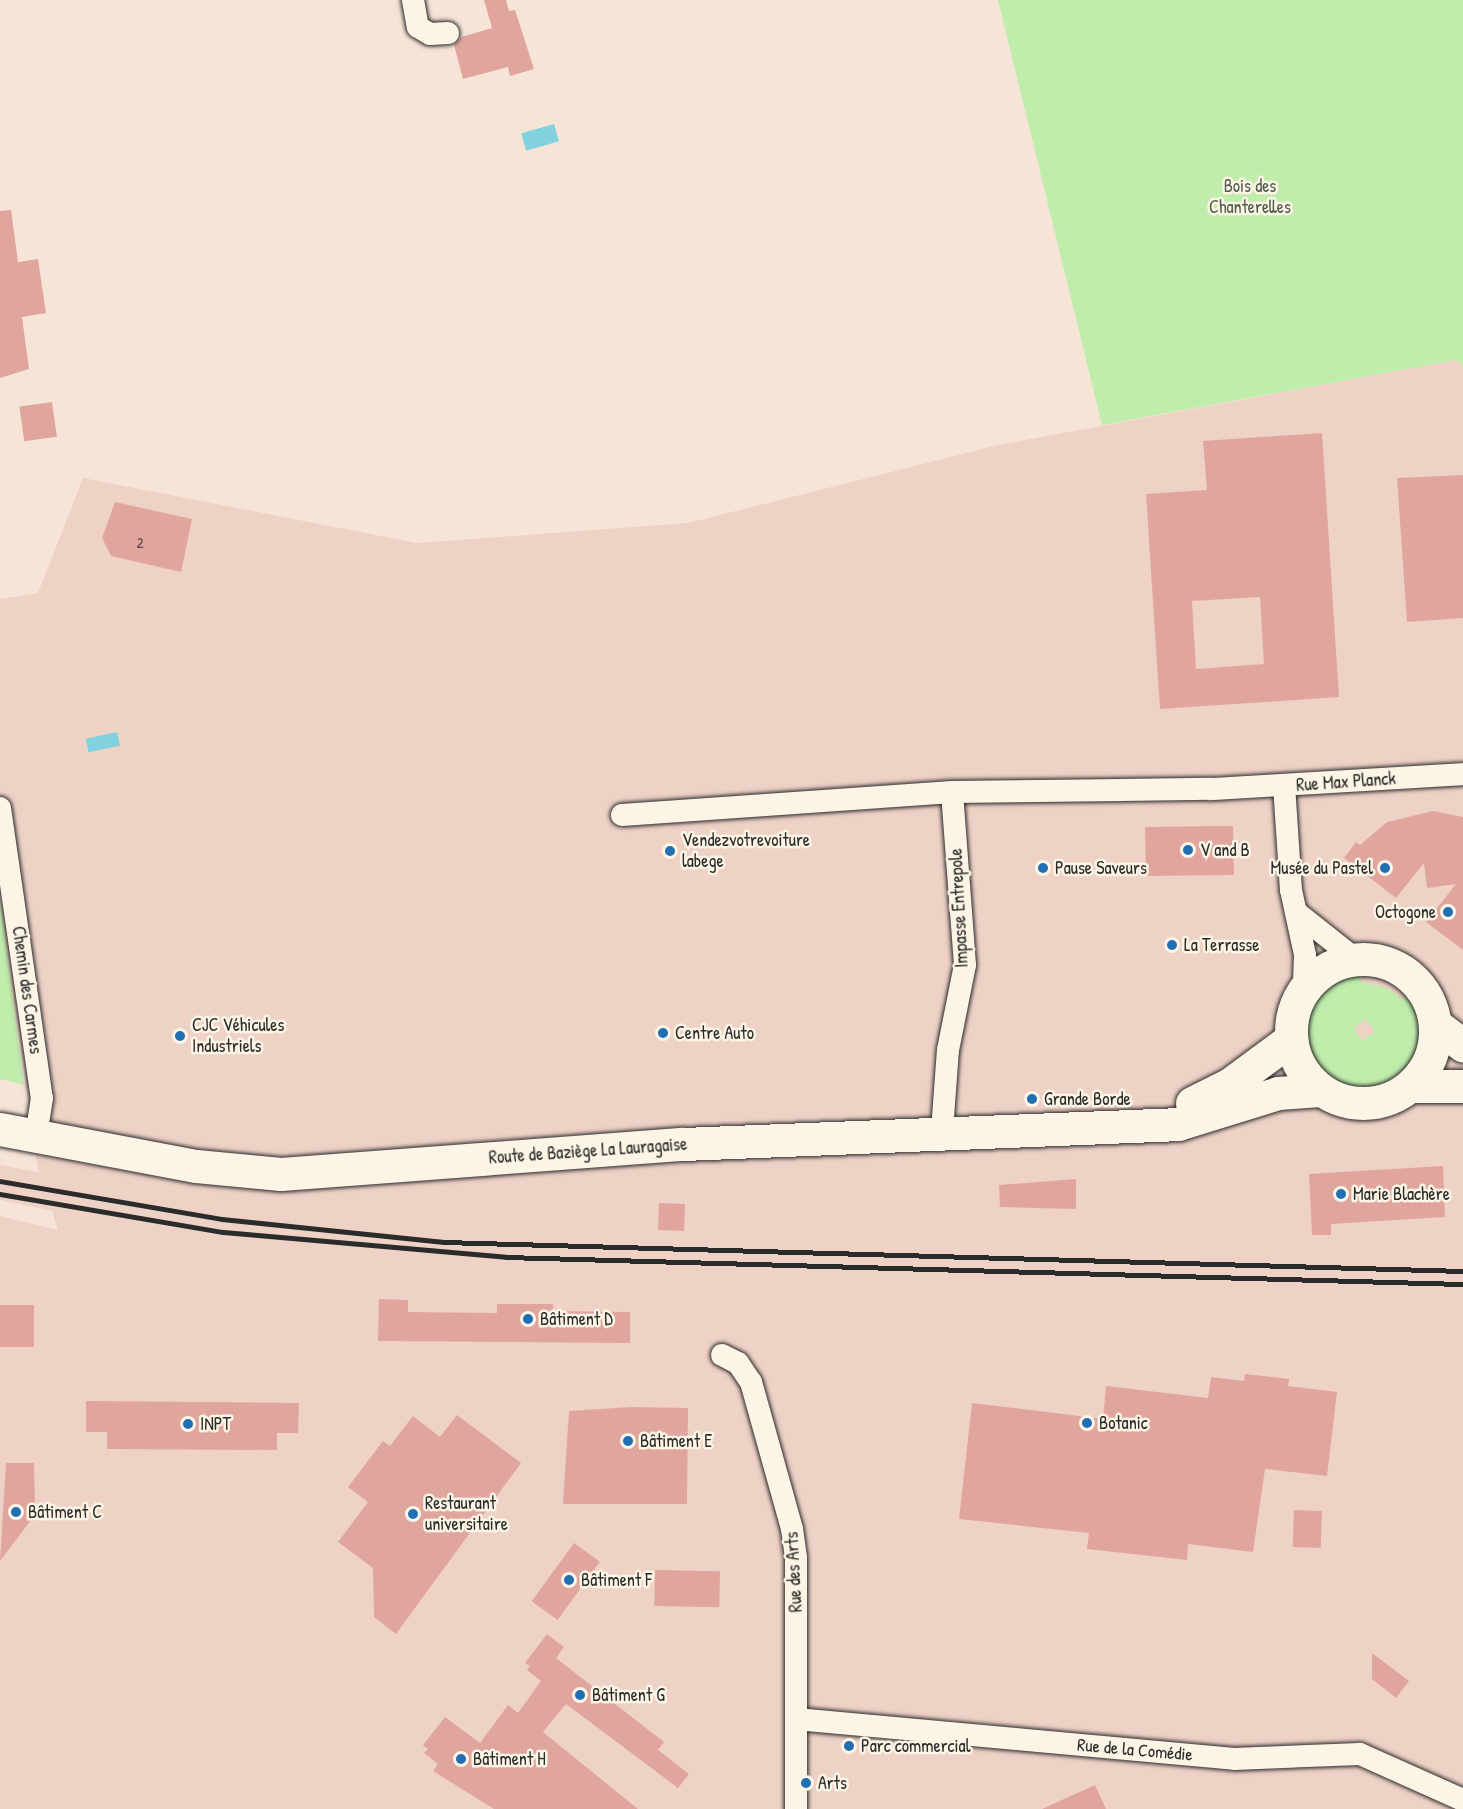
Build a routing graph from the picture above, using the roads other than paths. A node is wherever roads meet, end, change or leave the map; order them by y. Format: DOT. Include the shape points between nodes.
graph roads {
  1 [pos="413,0"];
  2 [pos="448,33"];
  3 [pos="1463,774"];
  4 [pos="1284,785"];
  5 [pos="952,792"];
  6 [pos="0,808"];
  7 [pos="622,815"];
  8 [pos="1296,912"];
  9 [pos="1355,959"];
  10 [pos="1304,989"];
  11 [pos="1436,1025"];
  12 [pos="1291,1039"];
  13 [pos="1463,1045"];
  14 [pos="1411,1086"];
  15 [pos="1463,1086"];
  16 [pos="1320,1090"];
  17 [pos="1143,1122"];
  18 [pos="0,1129"];
  19 [pos="942,1131"];
  20 [pos="36,1136"];
  21 [pos="722,1355"];
  22 [pos="796,1719"];
  23 [pos="1463,1800"];
  24 [pos="796,1809"];
  1 -- 2 [label="street" via="418,27 430,34"];
  3 -- 4 [label="street, Rue Max Planck"];
  4 -- 5 [label="street"];
  4 -- 8 [label="street, Rue Max Planck"];
  5 -- 7 [label="street"];
  5 -- 19 [label="street, Impasse Entrepole" via="965,965 948,1050"];
  6 -- 20 [label="street, Chemin des Carmes" via="42,1098"];
  8 -- 9 [label="street"];
  8 -- 10 [label="street, Rue Max Planck" via="1305,955"];
  9 -- 10 [label="main road" via="1327,969"];
  9 -- 11 [label="main road" via="1389,964 1418,983 1431,1002"];
  10 -- 12 [label="main road" via="1293,1013"];
  11 -- 13 [label="main road"];
  11 -- 14 [label="main road" via="1435,1048"];
  12 -- 16 [label="main road" via="1305,1076"];
  12 -- 17 [label="main road, Route de Baziège La Lauragaise" via="1230,1084"];
  14 -- 15 [label="main road"];
  14 -- 16 [label="main road" via="1377,1103 1357,1104"];
  16 -- 17 [label="main road, Route de Baziège La Lauragaise" via="1278,1093 1178,1124"];
  17 -- 19 [label="main road, Route de Baziège La Lauragaise"];
  18 -- 20 [label="main road, Route de Baziège La Lauragaise"];
  19 -- 20 [label="main road, Route de Baziège La Lauragaise" via="683,1144 281,1174 196,1166"];
  21 -- 22 [label="street, Rue des Arts" via="738,1363 751,1382 792,1529"];
  22 -- 23 [label="street, Rue de la Comédie" via="1234,1759 1360,1754"];
  22 -- 24 [label="street, Rue des Arts"];
}
